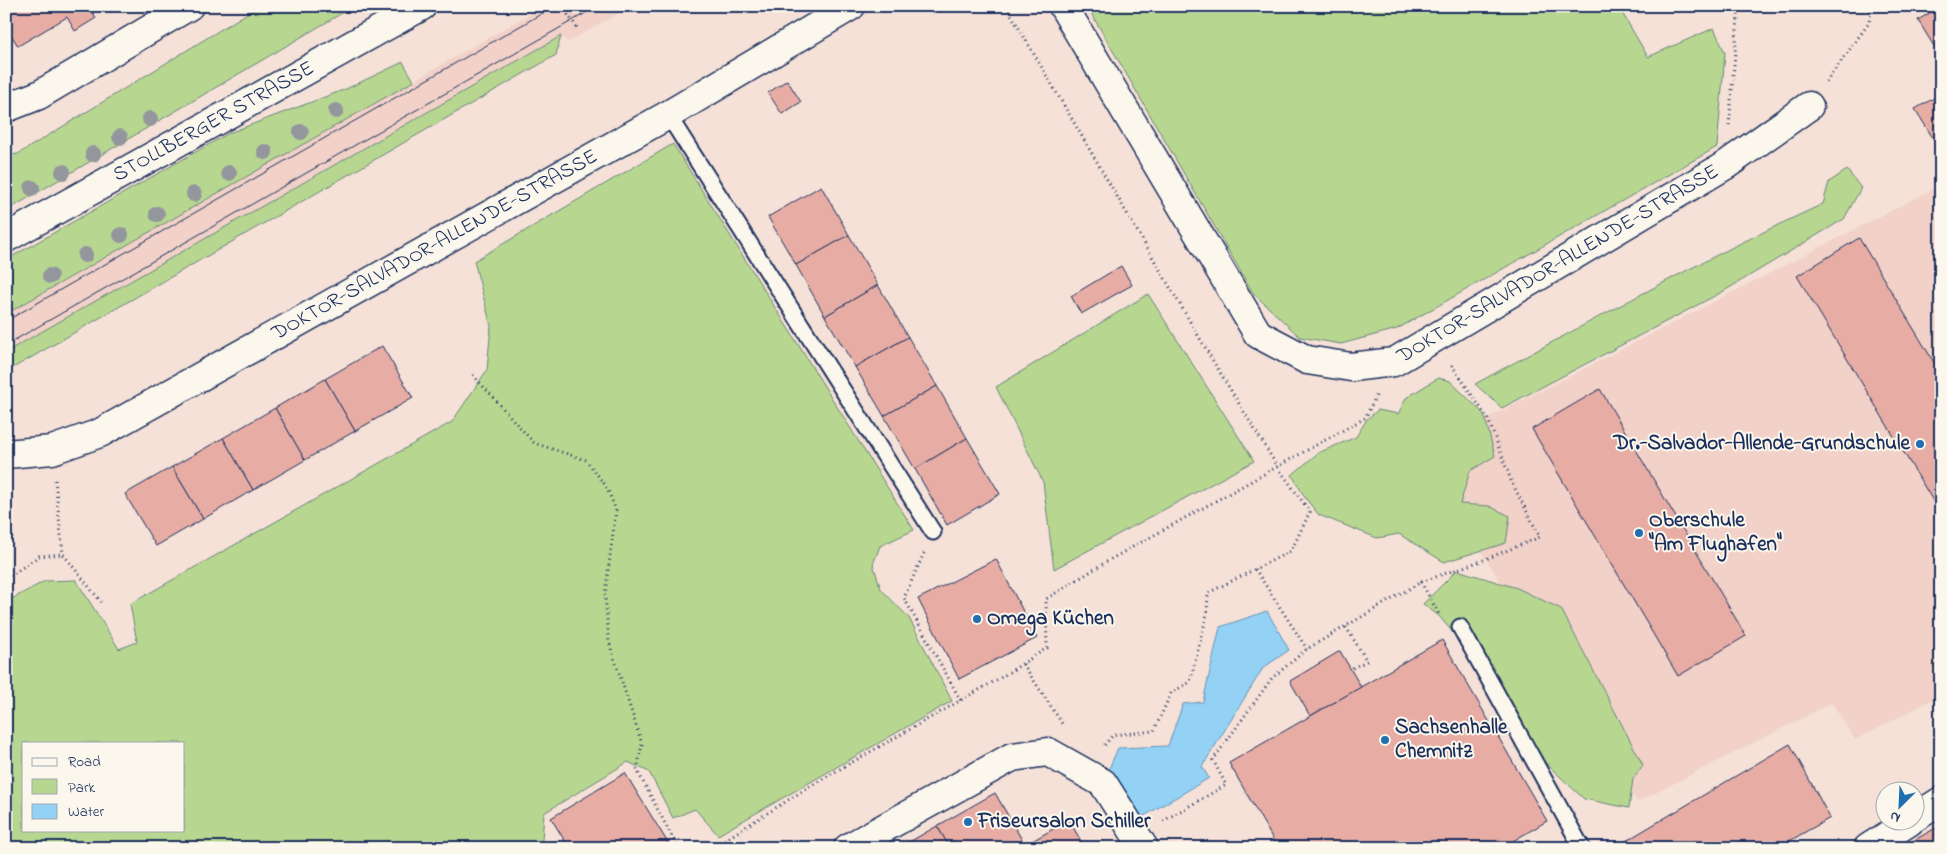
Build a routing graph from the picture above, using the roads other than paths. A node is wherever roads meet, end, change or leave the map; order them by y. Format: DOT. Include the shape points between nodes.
graph roads {
  1 [pos="189,6"];
  2 [pos="422,6"];
  3 [pos="852,6"];
  4 [pos="1063,6"];
  5 [pos="1809,106"];
  6 [pos="6,108"];
  7 [pos="668,115"];
  8 [pos="6,238"];
  9 [pos="6,454"];
  10 [pos="933,532"];
  11 [pos="1460,627"];
  12 [pos="1941,801"];
  13 [pos="1924,812"];
  14 [pos="1893,832"];
  15 [pos="1140,842"];
  16 [pos="848,848"];
  17 [pos="1582,848"];
  18 [pos="1868,848"];
  1 -- 6 [label="street" via="39,95"];
  2 -- 8 [label="street, STOLLBERGER STRASSE"];
  3 -- 7 [label="street, DOKTOR-SALVADOR-ALLENDE-STRASSE"];
  4 -- 5 [label="street, DOKTOR-SALVADOR-ALLENDE-STRASSE" via="1258,334 1308,360 1351,367 1394,362 1726,165"];
  7 -- 9 [label="street, DOKTOR-SALVADOR-ALLENDE-STRASSE" via="100,433 52,450"];
  7 -- 10 [label="lane"];
  11 -- 17 [label="lane"];
  12 -- 13 [label="street"];
  14 -- 18 [label="street"];
  15 -- 16 [label="street" via="1102,783 1048,752 1012,757"];
}
